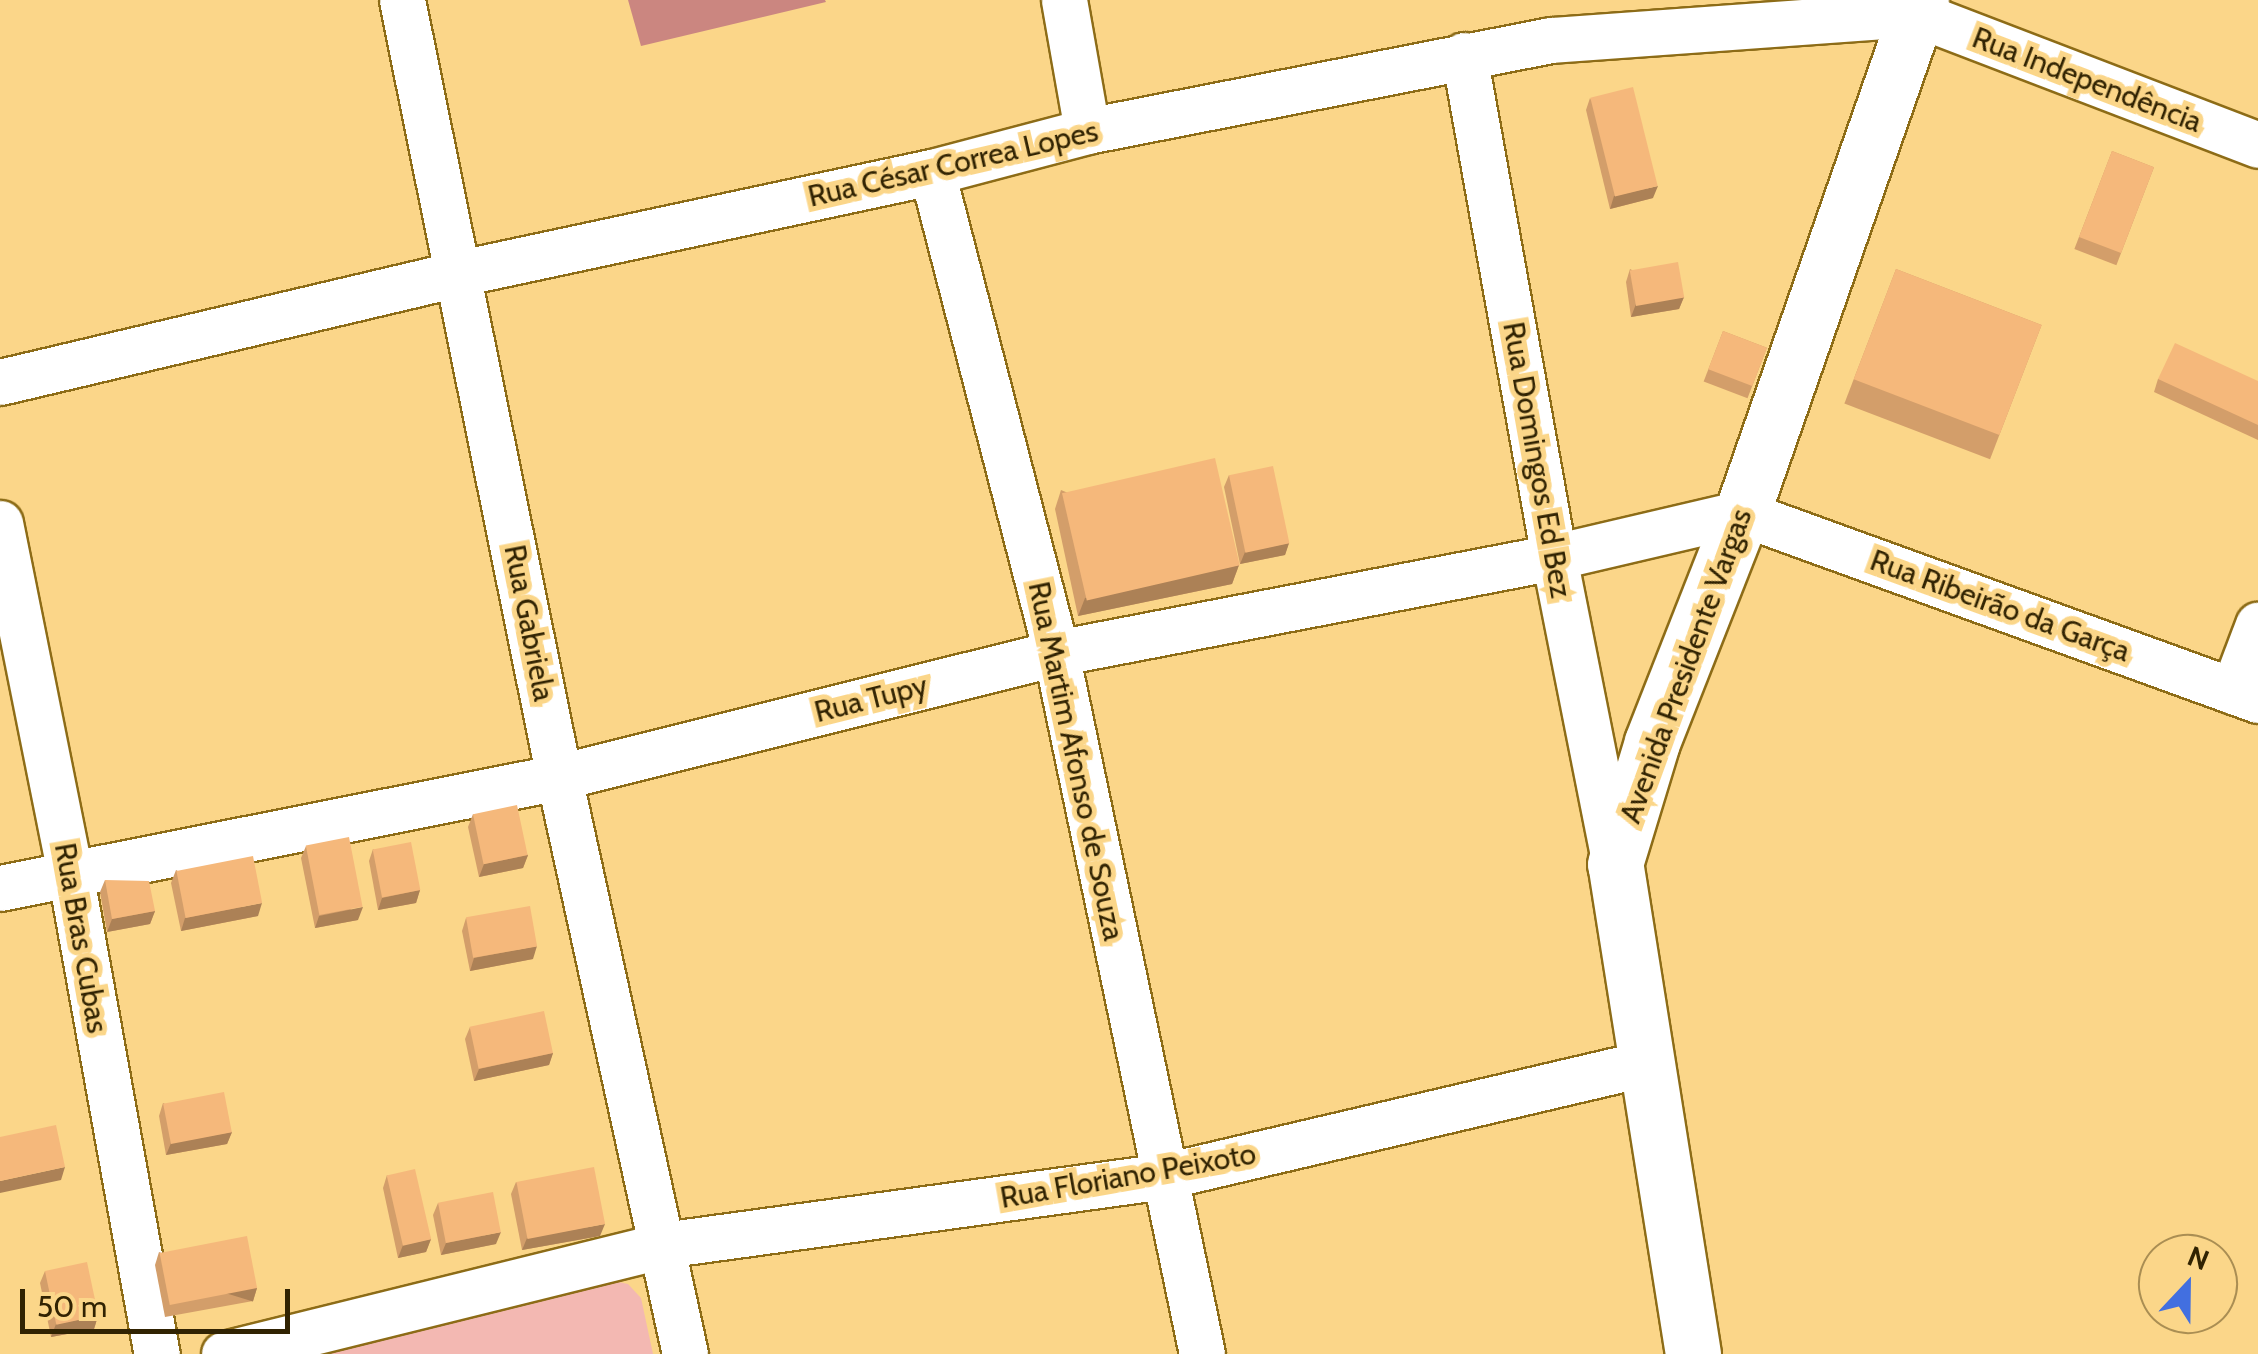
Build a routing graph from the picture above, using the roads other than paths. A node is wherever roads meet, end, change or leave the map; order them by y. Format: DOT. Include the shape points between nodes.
graph roads {
  1 [pos="402,0"];
  2 [pos="1064,0"];
  3 [pos="1919,7"];
  4 [pos="1549,20"];
  5 [pos="1464,55"];
  6 [pos="1087,131"];
  7 [pos="2258,145"];
  8 [pos="932,172"];
  9 [pos="460,273"];
  10 [pos="0,382"];
  11 [pos="1742,513"];
  12 [pos="0,523"];
  13 [pos="1554,557"];
  14 [pos="2258,624"];
  15 [pos="1056,653"];
  16 [pos="2246,696"];
  17 [pos="559,777"];
  18 [pos="1615,864"];
  19 [pos="70,872"];
  20 [pos="0,888"];
  21 [pos="1646,1063"];
  22 [pos="1165,1176"];
  23 [pos="664,1245"];
  24 [pos="157,1354"];
  25 [pos="224,1354"];
  26 [pos="685,1354"];
  27 [pos="1202,1354"];
  28 [pos="1693,1354"];
  1 -- 9 [label="street, Rua Gabriela"];
  2 -- 6 [label="street"];
  3 -- 4 [label="street, Rua César Correa Lopes"];
  3 -- 7 [label="street, Rua Independência"];
  3 -- 11 [label="main road, Avenida Presidente Vargas"];
  4 -- 5 [label="street, Rua César Correa Lopes"];
  5 -- 6 [label="street, Rua César Correa Lopes"];
  5 -- 13 [label="street, Rua Domingos Ed Bez"];
  6 -- 8 [label="street, Rua César Correa Lopes"];
  8 -- 9 [label="street, Rua César Correa Lopes"];
  8 -- 15 [label="street, Rua Martim Afonso de Souza"];
  9 -- 10 [label="street, Rua César Correa Lopes"];
  9 -- 17 [label="street, Rua Gabriela"];
  11 -- 13 [label="street, Rua Tupy"];
  11 -- 16 [label="street, Rua Ribeirão da Garça"];
  11 -- 18 [label="main road, Avenida Presidente Vargas" via="1652,742"];
  12 -- 19 [label="street, Rua Bras Cubas"];
  13 -- 15 [label="street, Rua Tupy"];
  13 -- 18 [label="street, Rua Domingos Ed Bez"];
  14 -- 16 [label="street"];
  15 -- 17 [label="street, Rua Tupy"];
  15 -- 22 [label="street, Rua Martim Afonso de Souza"];
  17 -- 19 [label="street, Rua Tupy"];
  17 -- 23 [label="street, Rua Gabriela"];
  18 -- 21 [label="main road, Avenida Presidente Vargas"];
  19 -- 20 [label="street, Rua Tupy"];
  19 -- 24 [label="street, Rua Bras Cubas"];
  21 -- 22 [label="street, Rua Floriano Peixoto"];
  21 -- 28 [label="main road, Avenida Presidente Vargas"];
  22 -- 23 [label="street, Rua Floriano Peixoto"];
  22 -- 27 [label="street, Rua Martim Afonso de Souza"];
  23 -- 25 [label="street, Rua Floriano Peixoto"];
  23 -- 26 [label="street, Rua Gabriela"];
}
